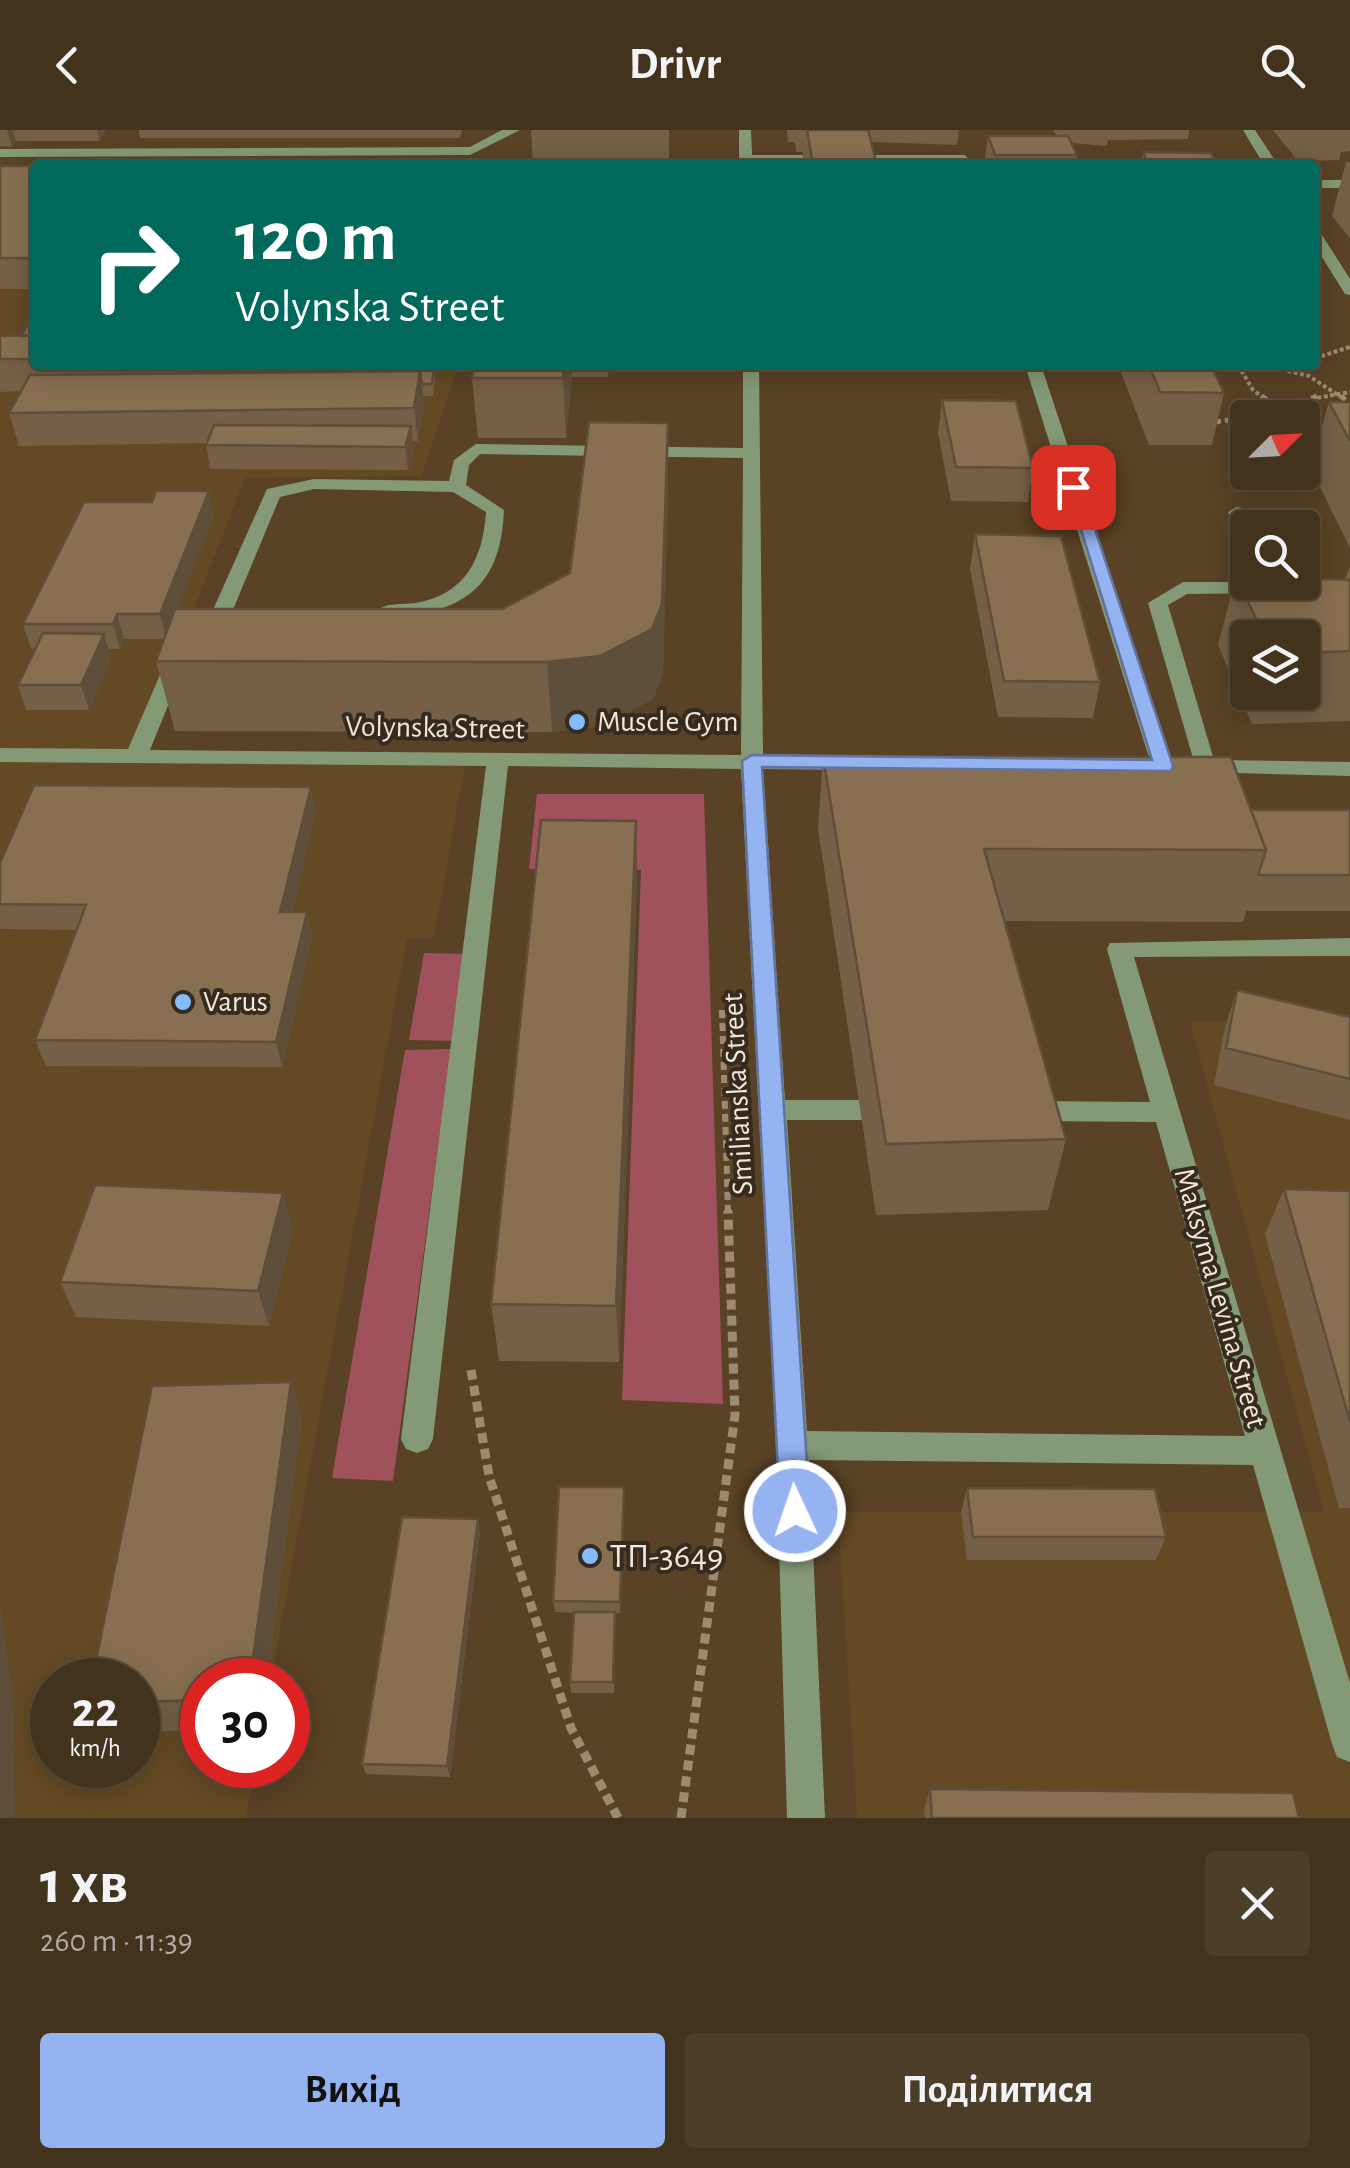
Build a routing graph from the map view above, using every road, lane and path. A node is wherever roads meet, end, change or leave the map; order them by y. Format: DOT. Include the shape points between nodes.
graph roads {
  1 [pos="514,130"];
  2 [pos="744,130"];
  3 [pos="1249,130"];
  4 [pos="0,152"];
  5 [pos="746,160"];
  6 [pos="893,160"];
  7 [pos="966,160"];
  8 [pos="1268,160"];
  9 [pos="1320,184"];
  10 [pos="1350,184"];
  11 [pos="1320,242"];
  12 [pos="1347,281"];
  13 [pos="1350,347"];
  14 [pos="1320,356"];
  15 [pos="751,370"];
  16 [pos="1035,370"];
  17 [pos="1241,370"];
  18 [pos="1298,370"];
  19 [pos="1339,392"];
  20 [pos="1350,392"];
  21 [pos="1265,400"];
  22 [pos="1308,400"];
  23 [pos="1350,404"];
  24 [pos="1230,420"];
  25 [pos="1215,422"];
  26 [pos="1320,428"];
  27 [pos="1337,433"];
  28 [pos="753,453"];
  29 [pos="458,487"];
  30 [pos="1230,587"];
  31 [pos="252,611"];
  32 [pos="359,611"];
  33 [pos="188,638"];
  34 [pos="0,754"];
  35 [pos="136,755"];
  36 [pos="498,759"];
  37 [pos="752,761"];
  38 [pos="874,763"];
  39 [pos="1154,766"];
  40 [pos="1205,767"];
  41 [pos="1350,769"];
  42 [pos="1176,812"];
  43 [pos="1350,947"];
  44 [pos="722,1004"];
  45 [pos="771,1110"];
  46 [pos="860,1110"];
  47 [pos="1022,1111"];
  48 [pos="1165,1112"];
  49 [pos="467,1350"];
  50 [pos="418,1439"];
  51 [pos="792,1445"];
  52 [pos="1264,1450"];
  53 [pos="1350,1744"];
  54 [pos="618,1818"];
  55 [pos="682,1818"];
  56 [pos="806,1818"];
  1 -- 4 [label="street" via="488,148 470,151"];
  2 -- 5 [label="street"];
  3 -- 8 [label="street"];
  6 -- 7 [label="street"];
  9 -- 10 [label="street"];
  11 -- 12 [label="street"];
  13 -- 14 [label="path"];
  15 -- 28 [label="street, Smilianska Street"];
  16 -- 39 [label="street"];
  17 -- 21 [label="path"];
  18 -- 19 [label="path"];
  19 -- 20 [label="path"];
  19 -- 22 [label="path"];
  19 -- 23 [label="path"];
  24 -- 25 [label="path"];
  26 -- 27 [label="path"];
  28 -- 29 [label="street" via="488,448 460,464"];
  28 -- 37 [label="street, Smilianska Street"];
  29 -- 31 [label="street" via="314,484 273,493 213,616"];
  29 -- 32 [label="street" via="495,510 496,532 479,581 426,607"];
  30 -- 40 [label="street" via="1183,588 1158,602"];
  33 -- 35 [label="street"];
  34 -- 35 [label="street, Volynska Street"];
  35 -- 36 [label="street, Volynska Street"];
  36 -- 37 [label="street, Volynska Street"];
  36 -- 50 [label="street"];
  37 -- 38 [label="street, Volynska Street"];
  37 -- 45 [label="street, Smilianska Street"];
  39 -- 40 [label="street"];
  39 -- 42 [label="street"];
  40 -- 41 [label="street"];
  43 -- 48 [label="street, Maksyma Levina Street" via="1216,935 1119,949"];
  44 -- 55 [label="path" via="735,1415"];
  45 -- 46 [label="street"];
  45 -- 51 [label="street, Smilianska Street"];
  47 -- 48 [label="street"];
  48 -- 52 [label="street, Maksyma Levina Street"];
  49 -- 54 [label="path" via="489,1476 571,1728"];
  51 -- 52 [label="street"];
  51 -- 56 [label="street, Smilianska Street"];
  52 -- 53 [label="street, Maksyma Levina Street"];
}
